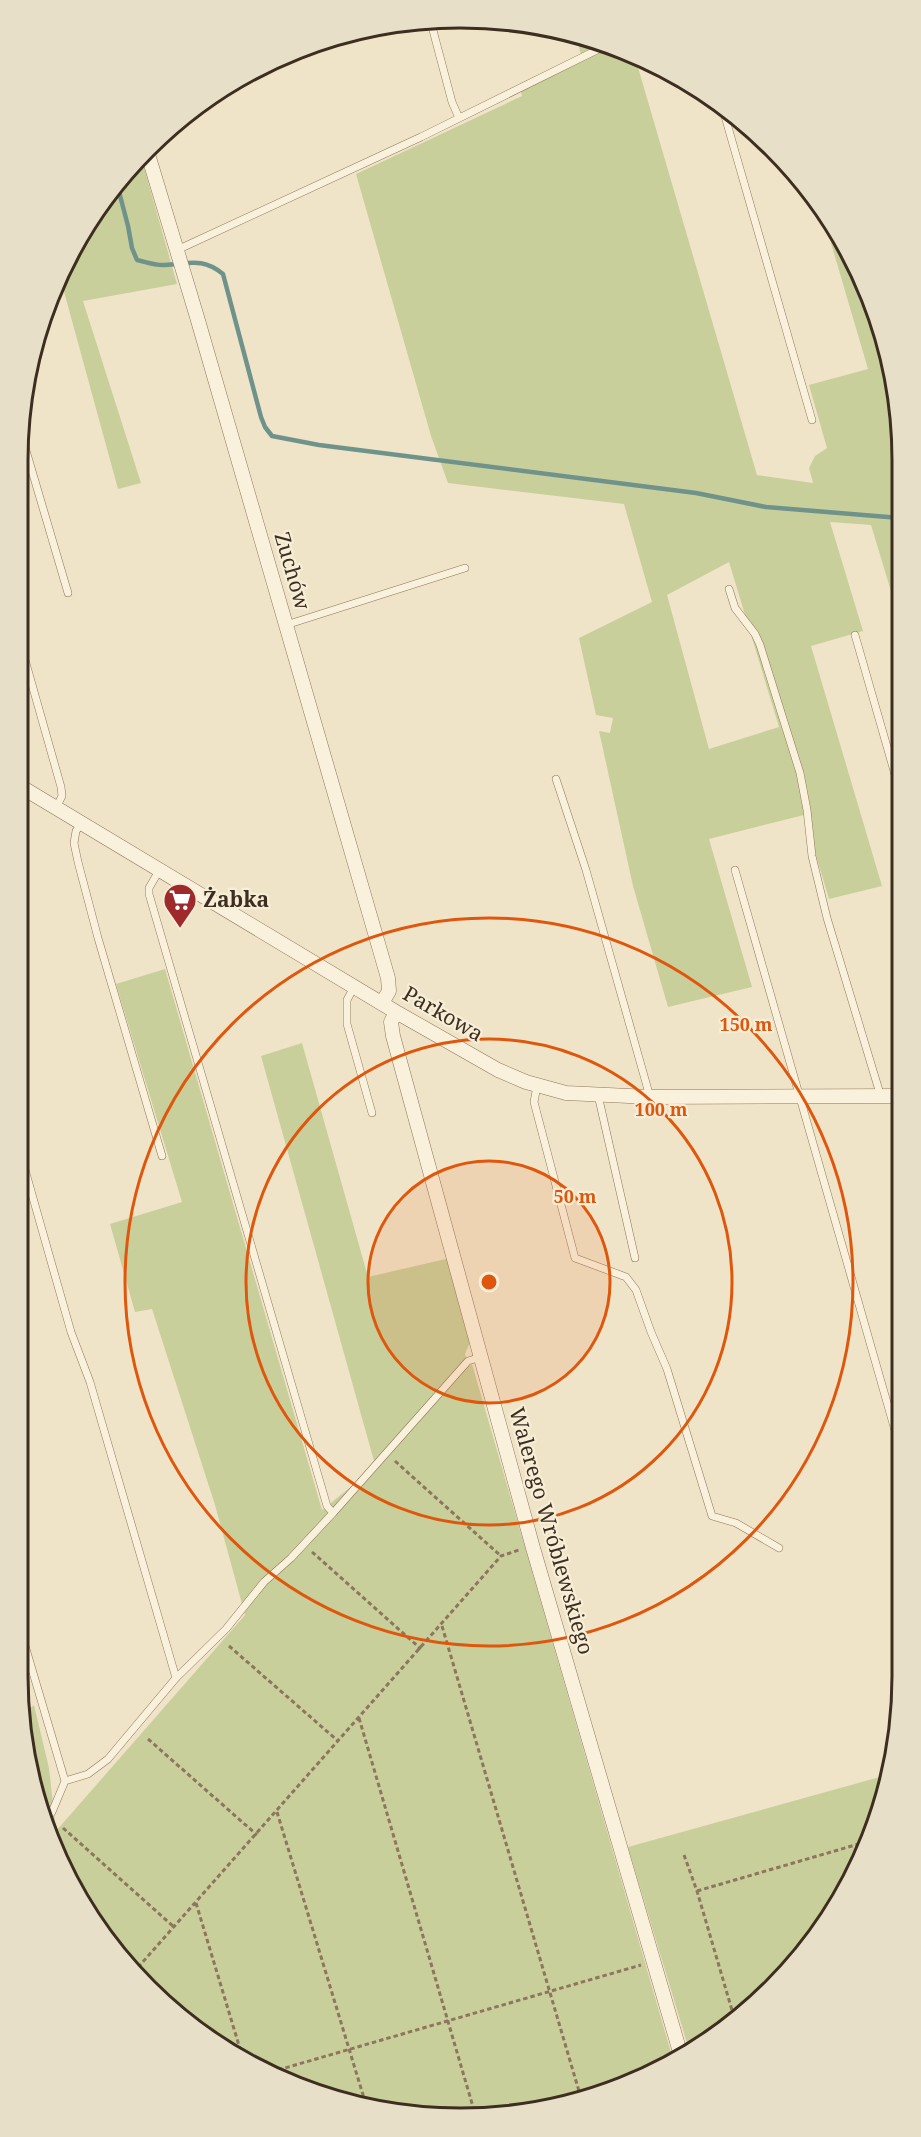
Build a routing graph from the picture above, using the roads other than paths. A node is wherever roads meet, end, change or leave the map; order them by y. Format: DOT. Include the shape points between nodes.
graph roads {
  1 [pos="433,29"];
  2 [pos="596,50"];
  3 [pos="459,118"];
  4 [pos="726,121"];
  5 [pos="150,161"];
  6 [pos="177,250"];
  7 [pos="812,420"];
  8 [pos="28,458"];
  9 [pos="465,568"];
  10 [pos="729,589"];
  11 [pos="68,593"];
  12 [pos="286,625"];
  13 [pos="855,635"];
  14 [pos="28,671"];
  15 [pos="892,764"];
  16 [pos="556,779"];
  17 [pos="28,790"];
  18 [pos="56,807"];
  19 [pos="82,823"];
  20 [pos="160,868"];
  21 [pos="735,870"];
  22 [pos="354,987"];
  23 [pos="382,1003"];
  24 [pos="396,1012"];
  25 [pos="537,1086"];
  26 [pos="598,1095"];
  27 [pos="881,1096"];
  28 [pos="892,1096"];
  29 [pos="650,1097"];
  30 [pos="799,1097"];
  31 [pos="372,1113"];
  32 [pos="162,1156"];
  33 [pos="28,1180"];
  34 [pos="634,1258"];
  35 [pos="481,1357"];
  36 [pos="892,1420"];
  37 [pos="333,1514"];
  38 [pos="779,1548"];
  39 [pos="28,1657"];
  40 [pos="176,1678"];
  41 [pos="64,1781"];
  42 [pos="51,1814"];
  43 [pos="679,2049"];
  1 -- 3 [label="lane"];
  2 -- 3 [label="lane"];
  3 -- 6 [label="lane"];
  4 -- 7 [label="lane"];
  5 -- 6 [label="street, Zuchów"];
  6 -- 12 [label="street, Zuchów"];
  8 -- 11 [label="lane"];
  9 -- 12 [label="lane"];
  10 -- 27 [label="lane" via="735,608 760,645 797,763 827,918"];
  12 -- 23 [label="street, Zuchów" via="388,978 389,991"];
  13 -- 15 [label="lane"];
  14 -- 18 [label="lane" via="61,787 62,796"];
  16 -- 29 [label="lane"];
  17 -- 18 [label="street, Parkowa"];
  18 -- 19 [label="street, Parkowa"];
  19 -- 20 [label="street, Parkowa"];
  19 -- 32 [label="lane" via="74,843 78,862"];
  20 -- 22 [label="street, Parkowa"];
  20 -- 37 [label="lane" via="149,894 327,1506"];
  21 -- 30 [label="lane"];
  22 -- 23 [label="street, Parkowa"];
  22 -- 31 [label="lane" via="346,1000 347,1024"];
  23 -- 24 [label="street, Parkowa"];
  24 -- 25 [label="street, Parkowa" via="498,1070"];
  24 -- 35 [label="street, Walerego Wróblewskiego" via="391,1022 393,1036"];
  25 -- 26 [label="street, Parkowa"];
  25 -- 38 [label="lane" via="534,1102 576,1258 626,1276 636,1290 667,1369 712,1516 736,1523"];
  26 -- 29 [label="street, Parkowa"];
  26 -- 34 [label="lane"];
  27 -- 28 [label="street, Parkowa"];
  27 -- 30 [label="street, Parkowa"];
  29 -- 30 [label="street, Parkowa"];
  30 -- 36 [label="lane"];
  33 -- 40 [label="lane"];
  35 -- 37 [label="lane" via="468,1361"];
  35 -- 43 [label="street, Walerego Wróblewskiego"];
  37 -- 40 [label="lane"];
  39 -- 41 [label="lane"];
  40 -- 41 [label="lane" via="108,1759 88,1774"];
  41 -- 42 [label="lane"];
}
